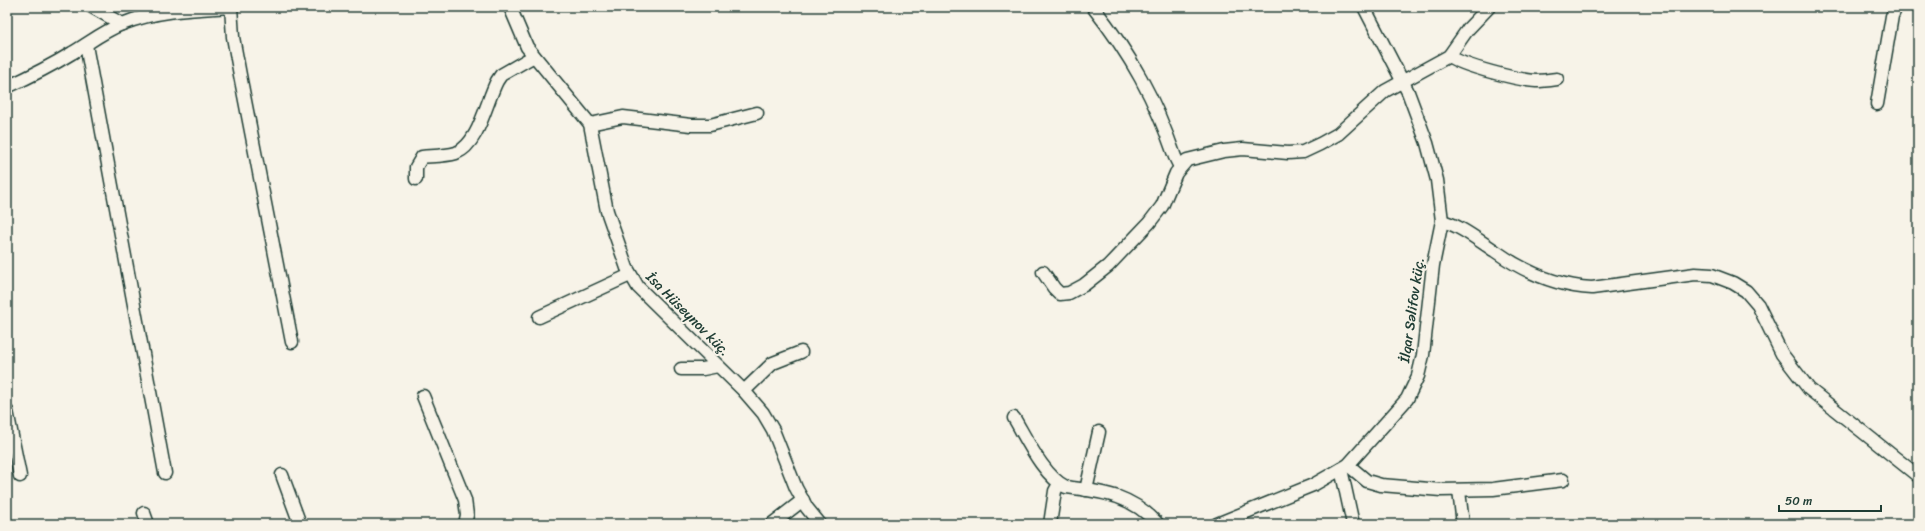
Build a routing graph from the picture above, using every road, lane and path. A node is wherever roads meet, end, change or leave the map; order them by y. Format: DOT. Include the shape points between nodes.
graph roads {
  1 [pos="92,7"];
  2 [pos="231,7"];
  3 [pos="510,7"];
  4 [pos="1093,7"];
  5 [pos="1364,7"];
  6 [pos="1489,7"];
  7 [pos="1896,7"];
  8 [pos="193,8"];
  9 [pos="122,24"];
  10 [pos="86,45"];
  11 [pos="534,56"];
  12 [pos="1449,56"];
  13 [pos="1557,78"];
  14 [pos="1402,81"];
  15 [pos="7,87"];
  16 [pos="1877,104"];
  17 [pos="758,112"];
  18 [pos="590,124"];
  19 [pos="1180,167"];
  20 [pos="416,179"];
  21 [pos="1442,221"];
  22 [pos="1043,272"];
  23 [pos="630,275"];
  24 [pos="538,317"];
  25 [pos="292,342"];
  26 [pos="801,352"];
  27 [pos="718,366"];
  28 [pos="681,369"];
  29 [pos="744,391"];
  30 [pos="424,396"];
  31 [pos="7,411"];
  32 [pos="1014,418"];
  33 [pos="1098,432"];
  34 [pos="1344,467"];
  35 [pos="165,473"];
  36 [pos="282,475"];
  37 [pos="20,476"];
  38 [pos="1918,476"];
  39 [pos="1563,480"];
  40 [pos="1059,484"];
  41 [pos="1086,490"];
  42 [pos="1459,491"];
  43 [pos="802,500"];
  44 [pos="300,524"];
  45 [pos="465,524"];
  46 [pos="772,524"];
  47 [pos="820,524"];
  48 [pos="1050,524"];
  49 [pos="1158,524"];
  50 [pos="1217,524"];
  51 [pos="1353,524"];
  52 [pos="1463,524"];
  1 -- 9 [label="street"];
  2 -- 8 [label="street"];
  2 -- 25 [label="street" via="240,75"];
  3 -- 11 [label="street, İsa Hüseynov küç." via="527,47"];
  4 -- 19 [label="street" via="1137,68"];
  5 -- 14 [label="street, İlqar Səlifov küç."];
  6 -- 12 [label="street" via="1468,29"];
  7 -- 16 [label="street" via="1892,16"];
  8 -- 9 [label="street" via="158,13"];
  9 -- 10 [label="street"];
  10 -- 15 [label="street" via="41,72"];
  10 -- 35 [label="street"];
  11 -- 18 [label="street, İsa Hüseynov küç."];
  11 -- 20 [label="street" via="501,75 472,140 465,148 455,153 422,157 416,167"];
  12 -- 13 [label="street" via="1469,66 1534,81"];
  12 -- 14 [label="street"];
  14 -- 19 [label="street" via="1376,98 1338,134 1302,152 1243,149 1224,151 1187,160"];
  14 -- 21 [label="street, İlqar Səlifov küç." via="1427,144 1437,180"];
  17 -- 18 [label="street" via="710,125 623,117"];
  18 -- 23 [label="street, İsa Hüseynov küç." via="607,211"];
  19 -- 22 [label="street" via="1162,206 1149,223 1108,266 1084,285 1069,294 1060,294"];
  21 -- 34 [label="street, İlqar Səlifov küç." via="1432,272 1423,356 1418,376 1407,399"];
  21 -- 38 [label="street" via="1453,224 1524,268 1553,281 1575,287 1592,288 1695,274 1712,275 1733,283 1746,291 1758,305 1782,354 1809,389"];
  23 -- 24 [label="street"];
  23 -- 27 [label="street, İsa Hüseynov küç." via="638,287"];
  26 -- 29 [label="street" via="773,363"];
  27 -- 28 [label="street"];
  27 -- 29 [label="street, İsa Hüseynov küç."];
  29 -- 43 [label="street, İsa Hüseynov küç." via="763,413 773,430"];
  30 -- 45 [label="street" via="465,500"];
  31 -- 37 [label="street"];
  32 -- 40 [label="street" via="1047,470"];
  33 -- 41 [label="street"];
  34 -- 42 [label="street" via="1367,481 1381,485"];
  34 -- 50 [label="street, İlqar Səlifov küç." via="1314,486"];
  34 -- 51 [label="street"];
  36 -- 44 [label="street"];
  39 -- 42 [label="street"];
  40 -- 41 [label="street"];
  40 -- 48 [label="street" via="1055,491"];
  41 -- 49 [label="street" via="1111,493 1135,505"];
  42 -- 52 [label="street"];
  43 -- 46 [label="street"];
  43 -- 47 [label="street, İsa Hüseynov küç."];
}
